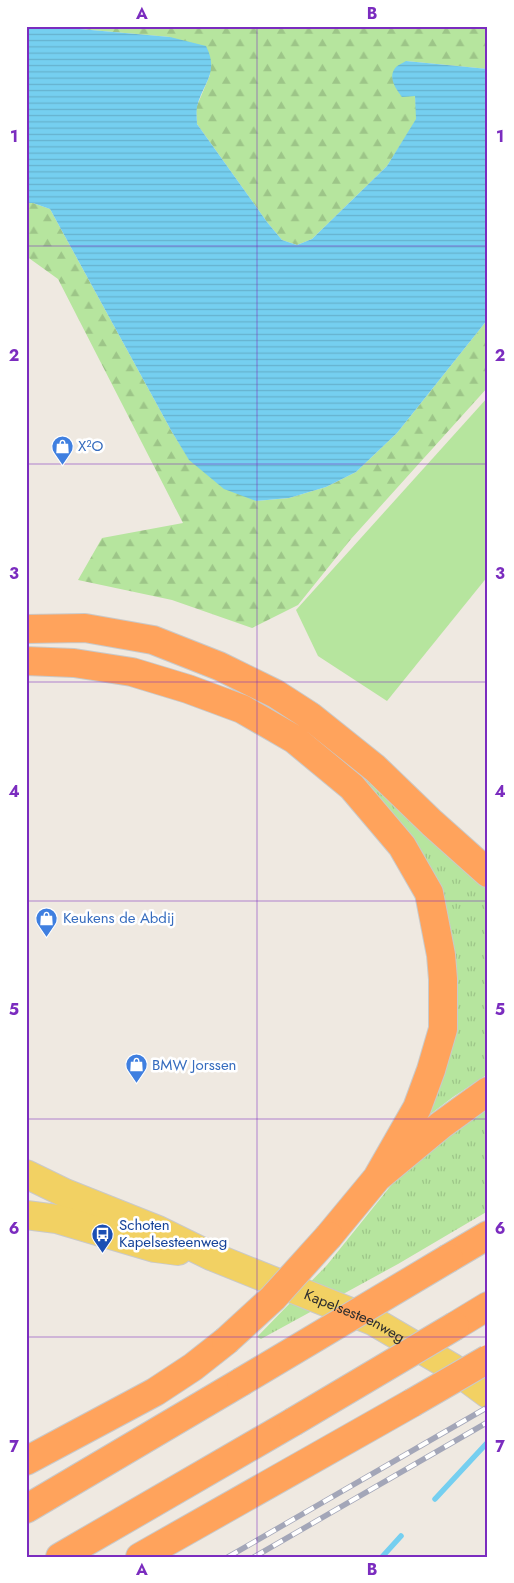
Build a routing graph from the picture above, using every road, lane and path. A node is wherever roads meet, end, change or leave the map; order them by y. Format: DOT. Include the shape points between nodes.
graph roads {
  1 [pos="26,629"];
  2 [pos="26,661"];
  3 [pos="488,873"];
  4 [pos="488,1091"];
  5 [pos="26,1174"];
  6 [pos="378,1178"];
  7 [pos="26,1186"];
  8 [pos="66,1193"];
  9 [pos="26,1215"];
  10 [pos="57,1219"];
  11 [pos="26,1225"];
  12 [pos="488,1235"];
  13 [pos="211,1256"];
  14 [pos="488,1306"];
  15 [pos="488,1312"];
  16 [pos="455,1326"];
  17 [pos="488,1359"];
  18 [pos="488,1394"];
  19 [pos="26,1461"];
  20 [pos="26,1509"];
  21 [pos="60,1557"];
  22 [pos="140,1557"];
  1 -- 3 [label="highway" via="85,628 153,640 219,666 276,694 310,716 375,768"];
  2 -- 6 [label="highway" via="74,662 132,672 242,709 294,739 352,787 402,846 429,892 443,979 443,1029 417,1108"];
  4 -- 6 [label="highway"];
  5 -- 8 [label="main road, Kapelsesteenweg"];
  6 -- 19 [label="highway, bridge" via="273,1298 194,1367 155,1392"];
  7 -- 8 [label="main road, Kapelsesteenweg"];
  8 -- 13 [label="main road, Kapelsesteenweg" via="158,1230"];
  9 -- 10 [label="main road, Kapelsesteenweg"];
  10 -- 11 [label="main road"];
  10 -- 13 [label="main road, Kapelsesteenweg" via="154,1248"];
  12 -- 20 [label="highway, bridge"];
  13 -- 18 [label="main road, Kapelsesteenweg" via="373,1321 453,1368"];
  14 -- 16 [label="highway"];
  15 -- 16 [label="highway"];
  16 -- 21 [label="highway, bridge"];
  17 -- 22 [label="highway, bridge"];
}
